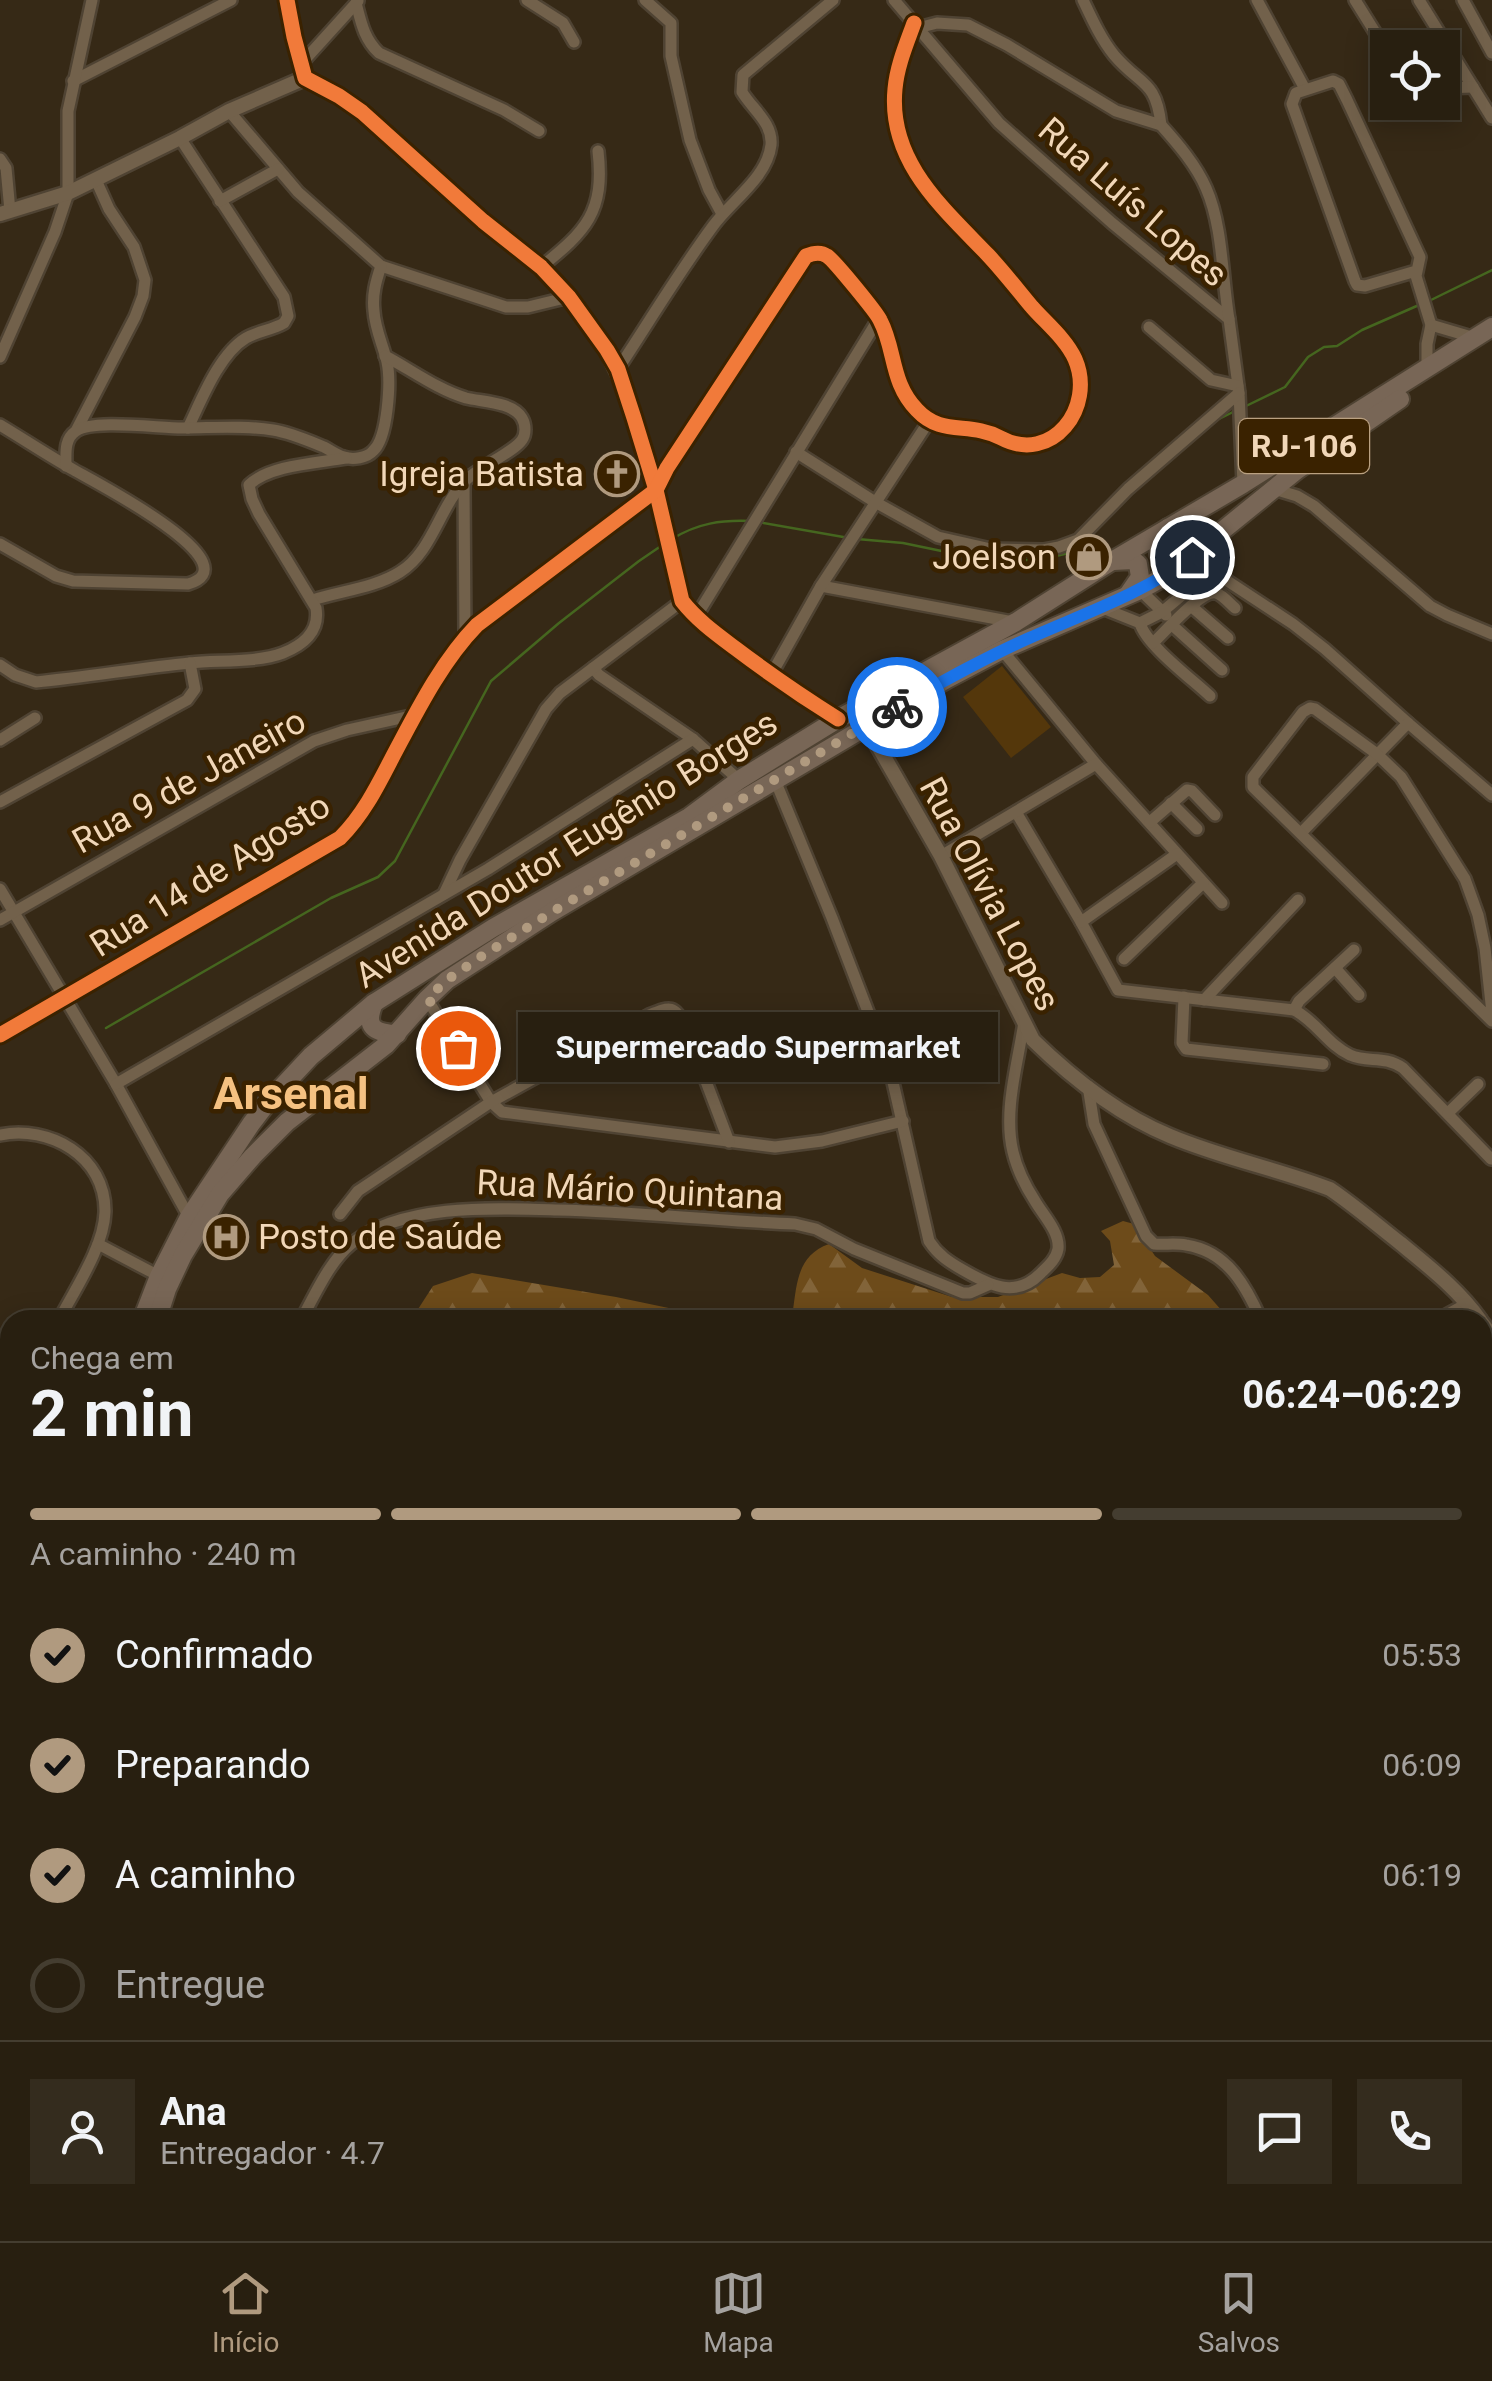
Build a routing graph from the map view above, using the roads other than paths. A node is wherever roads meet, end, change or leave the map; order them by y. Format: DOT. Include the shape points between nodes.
graph roads {
  1 [pos="92,0"];
  2 [pos="230,0"];
  3 [pos="287,0"];
  4 [pos="527,0"];
  5 [pos="645,0"];
  6 [pos="833,0"];
  7 [pos="894,0"];
  8 [pos="1082,0"];
  9 [pos="1257,0"];
  10 [pos="1355,0"];
  11 [pos="1419,0"];
  12 [pos="1463,0"];
  13 [pos="357,1"];
  14 [pos="916,26"];
  15 [pos="1374,30"];
  16 [pos="574,42"];
  17 [pos="1492,53"];
  18 [pos="303,71"];
  19 [pos="73,80"];
  20 [pos="1473,86"];
  21 [pos="1460,87"];
  22 [pos="1305,88"];
  23 [pos="229,111"];
  24 [pos="1492,118"];
  25 [pos="1161,125"];
  26 [pos="539,131"];
  27 [pos="180,138"];
  28 [pos="598,151"];
  29 [pos="0,159"];
  30 [pos="278,169"];
  31 [pos="96,180"];
  32 [pos="68,193"];
  33 [pos="220,202"];
  34 [pos="5,213"];
  35 [pos="722,214"];
  36 [pos="381,266"];
  37 [pos="541,267"];
  38 [pos="1416,271"];
  39 [pos="568,297"];
  40 [pos="879,318"];
  41 [pos="1229,319"];
  42 [pos="1431,325"];
  43 [pos="1149,327"];
  44 [pos="1492,327"];
  45 [pos="1483,339"];
  46 [pos="385,356"];
  47 [pos="0,358"];
  48 [pos="1427,368"];
  49 [pos="618,369"];
  50 [pos="1239,394"];
  51 [pos="929,420"];
  52 [pos="0,425"];
  53 [pos="188,428"];
  54 [pos="77,429"];
  55 [pos="796,452"];
  56 [pos="346,458"];
  57 [pos="66,466"];
  58 [pos="464,482"];
  59 [pos="1243,484"];
  60 [pos="656,490"];
  61 [pos="1274,490"];
  62 [pos="875,502"];
  63 [pos="1168,527"];
  64 [pos="0,544"];
  65 [pos="1112,560"];
  66 [pos="1188,560"];
  67 [pos="820,586"];
  68 [pos="1134,592"];
  69 [pos="312,600"];
  70 [pos="682,601"];
  71 [pos="1186,601"];
  72 [pos="1100,607"];
  73 [pos="1235,608"];
  74 [pos="1162,612"];
  75 [pos="696,618"];
  76 [pos="1016,622"];
  77 [pos="1140,623"];
  78 [pos="1174,623"];
  79 [pos="1492,634"];
  80 [pos="465,637"];
  81 [pos="1228,638"];
  82 [pos="1153,644"];
  83 [pos="1002,650"];
  84 [pos="190,663"];
  85 [pos="0,665"];
  86 [pos="593,668"];
  87 [pos="1222,670"];
  88 [pos="771,675"];
  89 [pos="1210,696"];
  90 [pos="415,715"];
  91 [pos="35,718"];
  92 [pos="838,719"];
  93 [pos="1408,723"];
  94 [pos="866,725"];
  95 [pos="692,739"];
  96 [pos="0,740"];
  97 [pos="1378,754"];
  98 [pos="1096,764"];
  99 [pos="739,780"];
  100 [pos="775,780"];
  101 [pos="1492,795"];
  102 [pos="0,802"];
  103 [pos="1171,803"];
  104 [pos="1016,812"];
  105 [pos="1216,815"];
  106 [pos="1150,822"];
  107 [pos="1197,828"];
  108 [pos="1301,833"];
  109 [pos="1177,854"];
  110 [pos="942,856"];
  111 [pos="1204,883"];
  112 [pos="0,889"];
  113 [pos="444,894"];
  114 [pos="1298,900"];
  115 [pos="1222,903"];
  116 [pos="14,911"];
  117 [pos="0,920"];
  118 [pos="1082,922"];
  119 [pos="1354,950"];
  120 [pos="1124,958"];
  121 [pos="1335,968"];
  122 [pos="1359,996"];
  123 [pos="1184,997"];
  124 [pos="66,998"];
  125 [pos="428,998"];
  126 [pos="1204,1000"];
  127 [pos="374,1004"];
  128 [pos="1294,1010"];
  129 [pos="1492,1014"];
  130 [pos="1024,1022"];
  131 [pos="1492,1022"];
  132 [pos="397,1034"];
  133 [pos="0,1035"];
  134 [pos="1323,1064"];
  135 [pos="116,1084"];
  136 [pos="1478,1084"];
  137 [pos="1088,1086"];
  138 [pos="490,1102"];
  139 [pos="1448,1113"];
  140 [pos="903,1122"];
  141 [pos="0,1136"];
  142 [pos="729,1142"];
  143 [pos="1491,1159"];
  144 [pos="340,1214"];
  145 [pos="189,1217"];
  146 [pos="98,1244"];
  147 [pos="160,1276"];
  148 [pos="988,1285"];
  149 [pos="1468,1302"];
  150 [pos="64,1310"];
  151 [pos="146,1310"];
  152 [pos="160,1310"];
  153 [pos="310,1310"];
  154 [pos="1256,1310"];
  155 [pos="1455,1310"];
  156 [pos="1473,1310"];
  1 -- 19 [label="street"];
  2 -- 19 [label="street"];
  3 -- 18 [label="street"];
  4 -- 16 [label="street" via="562,22"];
  5 -- 35 [label="street" via="671,24 671,56 690,140"];
  6 -- 35 [label="street" via="743,74 742,92 769,127 771,149 753,182"];
  7 -- 14 [label="street, Rua Luís Lopes"];
  8 -- 25 [label="street" via="1116,57 1155,95"];
  9 -- 22 [label="street"];
  10 -- 15 [label="street"];
  11 -- 20 [label="street"];
  12 -- 17 [label="street"];
  13 -- 18 [label="street"];
  13 -- 26 [label="street" via="364,34 379,53"];
  14 -- 25 [label="street" via="968,25 1116,111"];
  14 -- 41 [label="street, Rua Luís Lopes" via="999,122"];
  14 -- 51 [label="street" via="894,92 910,163 932,198 1066,345 1080,374 1080,402 1066,427 1047,439 1015,444"];
  18 -- 23 [label="street"];
  18 -- 37 [label="street" via="362,112"];
  19 -- 32 [label="street"];
  20 -- 21 [label="street"];
  20 -- 24 [label="street"];
  22 -- 38 [label="street" via="1339,84 1420,257"];
  22 -- 38 [label="street" via="1292,104 1354,281 1364,286"];
  23 -- 27 [label="street"];
  23 -- 30 [label="street"];
  25 -- 41 [label="street" via="1206,189"];
  27 -- 31 [label="street"];
  27 -- 33 [label="street"];
  28 -- 37 [label="street" via="600,189 591,216"];
  29 -- 34 [label="street" via="6,168"];
  30 -- 33 [label="street"];
  30 -- 36 [label="street"];
  31 -- 32 [label="street"];
  31 -- 54 [label="street" via="134,247 144,296"];
  32 -- 34 [label="street"];
  32 -- 47 [label="street"];
  33 -- 53 [label="street" via="284,297 288,316 234,347"];
  35 -- 49 [label="street"];
  36 -- 39 [label="street" via="506,307"];
  36 -- 46 [label="street" via="373,296"];
  37 -- 39 [label="street"];
  38 -- 42 [label="street"];
  39 -- 49 [label="street"];
  40 -- 51 [label="street" via="900,385"];
  40 -- 55 [label="street"];
  40 -- 60 [label="street, Rua 14 de Agosto" via="827,256 813,252 800,261"];
  41 -- 50 [label="street, Rua Luís Lopes"];
  42 -- 45 [label="street"];
  42 -- 48 [label="street"];
  43 -- 50 [label="street"];
  44 -- 45 [label="highway, Avenida Doutor Eugênio Borges / RJ-106"];
  45 -- 48 [label="highway, Avenida Doutor Eugênio Borges / RJ-106"];
  45 -- 61 [label="highway, Avenida Doutor Eugênio Borges / RJ-106"];
  46 -- 56 [label="street" via="380,441 370,454"];
  46 -- 58 [label="street" via="458,396 511,408 521,417 521,442"];
  48 -- 59 [label="highway, Avenida Doutor Eugênio Borges / RJ-106"];
  49 -- 60 [label="street"];
  50 -- 59 [label="street, Rua Luís Lopes"];
  50 -- 62 [label="street" via="1088,532 1059,548 967,545 938,537"];
  51 -- 62 [label="street"];
  52 -- 57 [label="street"];
  53 -- 54 [label="street"];
  53 -- 56 [label="street" via="270,430"];
  54 -- 57 [label="street" via="68,438"];
  55 -- 62 [label="street"];
  55 -- 75 [label="street"];
  56 -- 69 [label="street" via="276,471 249,485 259,514"];
  57 -- 64 [label="street" via="169,526 196,552 201,576 188,584 73,581"];
  58 -- 69 [label="street" via="418,556 399,573"];
  58 -- 80 [label="street"];
  59 -- 63 [label="highway, Avenida Doutor Eugênio Borges / RJ-106"];
  60 -- 70 [label="street"];
  60 -- 80 [label="street, Rua 14 de Agosto"];
  61 -- 66 [label="highway, Avenida Doutor Eugênio Borges / RJ-106"];
  61 -- 79 [label="street" via="1314,506 1430,606"];
  62 -- 67 [label="street"];
  63 -- 65 [label="highway, Avenida Doutor Eugênio Borges / RJ-106"];
  63 -- 66 [label="highway" via="1157,550 1171,563"];
  65 -- 68 [label="highway" via="1138,564"];
  65 -- 76 [label="highway, Avenida Doutor Eugênio Borges / RJ-106"];
  66 -- 68 [label="highway, Avenida Doutor Eugênio Borges / RJ-106"];
  66 -- 93 [label="street" via="1293,624"];
  67 -- 76 [label="street"];
  67 -- 88 [label="street"];
  68 -- 72 [label="highway, Avenida Doutor Eugênio Borges / RJ-106"];
  68 -- 74 [label="street"];
  69 -- 84 [label="street" via="315,630 285,652"];
  70 -- 75 [label="street"];
  70 -- 86 [label="street"];
  71 -- 73 [label="street" via="1211,593"];
  71 -- 74 [label="street"];
  71 -- 78 [label="street"];
  71 -- 81 [label="street"];
  72 -- 77 [label="street"];
  72 -- 83 [label="highway, Avenida Doutor Eugênio Borges / RJ-106"];
  74 -- 77 [label="street"];
  74 -- 78 [label="street"];
  75 -- 88 [label="street"];
  76 -- 92 [label="highway, Avenida Doutor Eugênio Borges / RJ-106"];
  77 -- 82 [label="street"];
  78 -- 82 [label="street"];
  78 -- 87 [label="street"];
  80 -- 90 [label="street, Rua 14 de Agosto"];
  82 -- 89 [label="street"];
  83 -- 94 [label="highway, Avenida Doutor Eugênio Borges / RJ-106"];
  83 -- 98 [label="street"];
  84 -- 85 [label="street" via="36,682"];
  84 -- 102 [label="street" via="196,689 186,700"];
  86 -- 95 [label="street"];
  86 -- 113 [label="street" via="546,710"];
  88 -- 92 [label="street"];
  90 -- 116 [label="street, Rua 9 de Janeiro" via="314,741"];
  90 -- 124 [label="street, Rua 14 de Agosto" via="365,808 340,838"];
  91 -- 96 [label="street"];
  92 -- 99 [label="highway, Avenida Doutor Eugênio Borges / RJ-106"];
  93 -- 97 [label="street"];
  93 -- 101 [label="street"];
  94 -- 100 [label="highway, Avenida Doutor Eugênio Borges / RJ-106"];
  94 -- 110 [label="street, Rua Olívia Lopes"];
  95 -- 99 [label="street"];
  95 -- 113 [label="street"];
  97 -- 108 [label="street"];
  97 -- 108 [label="street" via="1315,709 1303,712 1252,782"];
  97 -- 129 [label="street" via="1401,776 1473,895"];
  98 -- 104 [label="street"];
  98 -- 106 [label="street"];
  99 -- 127 [label="highway, Avenida Doutor Eugênio Borges / RJ-106"];
  100 -- 125 [label="highway, Avenida Doutor Eugênio Borges / RJ-106" via="479,958"];
  100 -- 140 [label="street" via="890,1069"];
  103 -- 105 [label="street" via="1192,790"];
  103 -- 106 [label="street"];
  103 -- 107 [label="street"];
  104 -- 110 [label="street"];
  104 -- 118 [label="street"];
  106 -- 109 [label="street"];
  108 -- 131 [label="street"];
  109 -- 111 [label="street"];
  109 -- 118 [label="street"];
  110 -- 130 [label="street, Rua Olívia Lopes"];
  111 -- 115 [label="street"];
  111 -- 120 [label="street"];
  112 -- 116 [label="street"];
  113 -- 135 [label="street"];
  114 -- 126 [label="street"];
  116 -- 117 [label="street, Rua 9 de Janeiro"];
  116 -- 124 [label="street"];
  118 -- 123 [label="street" via="1118,990"];
  119 -- 121 [label="street"];
  121 -- 122 [label="street"];
  121 -- 128 [label="street"];
  123 -- 126 [label="street"];
  123 -- 134 [label="street" via="1186,1049"];
  124 -- 133 [label="street, Rua 14 de Agosto"];
  124 -- 135 [label="street"];
  125 -- 132 [label="highway, Avenida Doutor Eugênio Borges / RJ-106"];
  125 -- 138 [label="street"];
  126 -- 128 [label="street"];
  127 -- 132 [label="highway" via="369,1021 375,1030"];
  127 -- 145 [label="highway, Avenida Doutor Eugênio Borges / RJ-106" via="267,1103"];
  128 -- 139 [label="street" via="1351,1056 1392,1060"];
  130 -- 137 [label="street, Rua Olívia Lopes" via="1032,1040"];
  130 -- 148 [label="street, Rua Mário Quintana" via="1009,1128 1020,1172 1058,1249 1033,1281"];
  132 -- 152 [label="highway, Avenida Doutor Eugênio Borges / RJ-106" via="287,1122 220,1194"];
  135 -- 145 [label="street"];
  136 -- 139 [label="street"];
  137 -- 149 [label="street, Rua Olívia Lopes" via="1165,1134 1330,1189"];
  137 -- 154 [label="street" via="1094,1124 1146,1236 1154,1244 1191,1245 1216,1256 1240,1279"];
  138 -- 142 [label="street" via="502,1112"];
  138 -- 142 [label="street" via="669,1008 686,1026"];
  138 -- 144 [label="street" via="358,1191"];
  139 -- 143 [label="street"];
  140 -- 142 [label="street" via="790,1146"];
  140 -- 148 [label="street" via="925,1230 938,1254"];
  141 -- 146 [label="street" via="58,1139 86,1161 105,1213"];
  145 -- 147 [label="highway, Avenida Doutor Eugênio Borges / RJ-106"];
  146 -- 147 [label="street"];
  146 -- 150 [label="street"];
  147 -- 151 [label="highway, Avenida Doutor Eugênio Borges / RJ-106"];
  148 -- 153 [label="street, Rua Mário Quintana" via="962,1293 795,1224 462,1209 365,1234 335,1262"];
  149 -- 155 [label="street"];
  149 -- 156 [label="street, Rua Olívia Lopes"];
}
